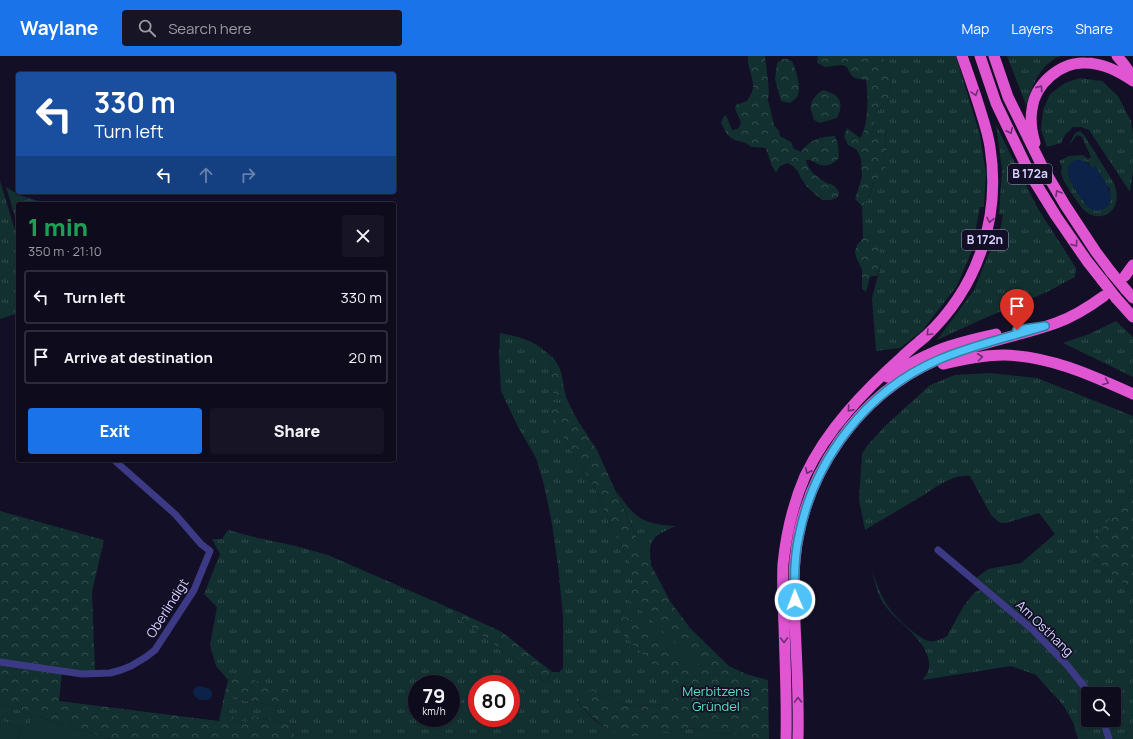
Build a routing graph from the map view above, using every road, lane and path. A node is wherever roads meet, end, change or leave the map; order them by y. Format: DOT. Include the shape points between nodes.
graph roads {
  1 [pos="962,56"];
  2 [pos="980,56"];
  3 [pos="994,56"];
  4 [pos="1117,56"];
  5 [pos="1133,77"];
  6 [pos="1133,81"];
  7 [pos="1042,166"];
  8 [pos="1133,265"];
  9 [pos="1126,276"];
  10 [pos="1129,294"];
  11 [pos="1104,296"];
  12 [pos="1133,317"];
  13 [pos="1045,326"];
  14 [pos="915,372"];
  15 [pos="871,387"];
  16 [pos="1133,394"];
  17 [pos="116,462"];
  18 [pos="938,550"];
  19 [pos="0,662"];
  20 [pos="1084,687"];
  21 [pos="1105,727"];
  22 [pos="786,739"];
  23 [pos="798,739"];
  24 [pos="1109,739"];
  1 -- 15 [label="highway, B 172n, one-way" via="988,138 992,163 992,206 983,246 974,270 955,303 925,337"];
  2 -- 12 [label="highway, B 172a, one-way, bridge" via="996,103 1030,174 1087,261"];
  3 -- 7 [label="highway, B 172a" via="1008,98"];
  4 -- 5 [label="highway"];
  7 -- 6 [label="highway, one-way" via="1034,139 1032,109 1036,95 1054,73 1074,64 1085,63 1109,68"];
  10 -- 7 [label="highway, B 172a, one-way, bridge" via="1096,252"];
  8 -- 9 [label="highway"];
  11 -- 13 [label="highway, B 172n" via="1086,309 1056,324"];
  13 -- 14 [label="highway, B 172n" via="955,353"];
  13 -- 15 [label="highway, B 172n" via="1003,332 956,344 908,365"];
  14 -- 16 [label="highway, one-way" via="983,356 1029,357 1070,367"];
  23 -- 14 [label="highway, B 172n, one-way" via="795,560 808,500 827,460 852,424 883,394"];
  15 -- 22 [label="highway, B 172n, one-way" via="829,435 808,470 791,516 785,548 783,582"];
  17 -- 19 [label="street, Oberlindigt" via="170,510 210,551 194,590 155,650 121,670 82,674"];
  18 -- 20 [label="street, Am Osthang" via="1032,629"];
  21 -- 24 [label="street"];
}
